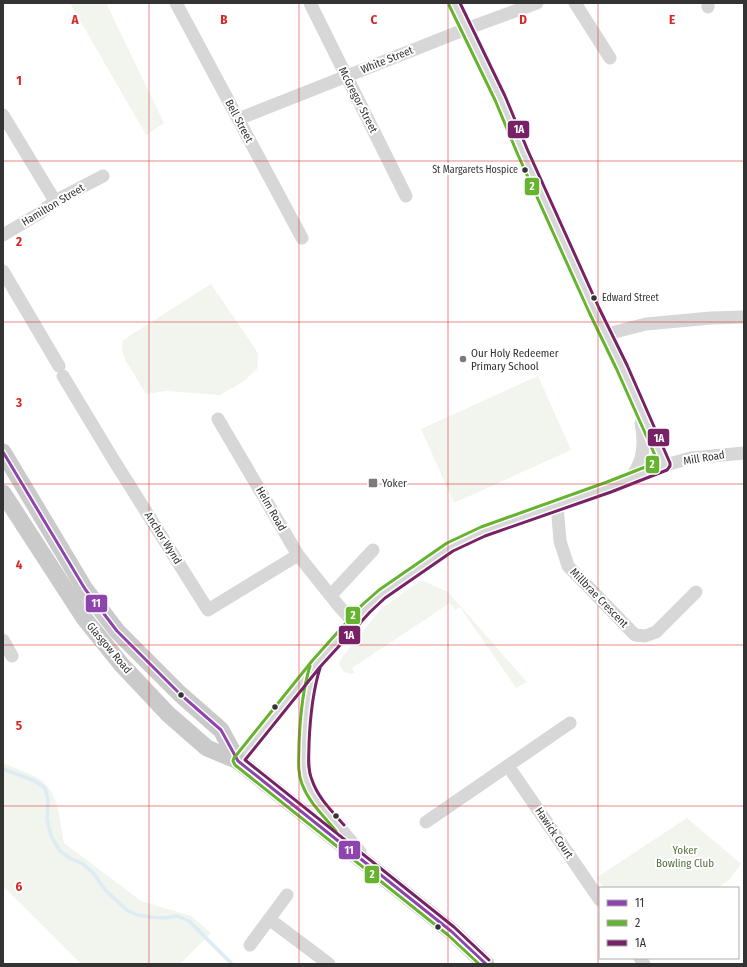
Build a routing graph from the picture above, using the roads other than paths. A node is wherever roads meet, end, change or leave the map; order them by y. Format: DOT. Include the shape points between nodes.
graph roads {
  1 [pos="176,3"];
  2 [pos="310,3"];
  3 [pos="454,3"];
  4 [pos="537,3"];
  5 [pos="575,3"];
  6 [pos="466,29"];
  7 [pos="610,58"];
  8 [pos="346,77"];
  9 [pos="3,115"];
  10 [pos="238,119"];
  11 [pos="103,176"];
  12 [pos="406,196"];
  13 [pos="55,202"];
  14 [pos="3,235"];
  15 [pos="302,238"];
  16 [pos="3,271"];
  17 [pos="744,317"];
  18 [pos="607,334"];
  19 [pos="635,400"];
  20 [pos="218,419"];
  21 [pos="3,452"];
  22 [pos="744,453"];
  23 [pos="665,465"];
  24 [pos="627,480"];
  25 [pos="26,490"];
  26 [pos="5,499"];
  27 [pos="557,504"];
  28 [pos="373,550"];
  29 [pos="298,555"];
  30 [pos="696,592"];
  31 [pos="331,595"];
  32 [pos="353,622"];
  33 [pos="3,640"];
  34 [pos="12,656"];
  35 [pos="316,664"];
  36 [pos="570,723"];
  37 [pos="238,761"];
  38 [pos="508,766"];
  39 [pos="426,822"];
  40 [pos="377,872"];
  41 [pos="287,895"];
  42 [pos="599,899"];
  43 [pos="269,919"];
  44 [pos="250,945"];
  45 [pos="329,964"];
  46 [pos="486,964"];
  1 -- 10 [label="street, Bell Street"];
  2 -- 8 [label="street, McGregor Street"];
  3 -- 6 [label="street"];
  4 -- 6 [label="street, White Street"];
  5 -- 7 [label="street"];
  6 -- 8 [label="street, White Street"];
  6 -- 18 [label="street" via="500,98 522,154 589,300"];
  8 -- 10 [label="street, White Street"];
  8 -- 12 [label="street, McGregor Street"];
  9 -- 13 [label="street"];
  10 -- 15 [label="street, Bell Street"];
  11 -- 13 [label="street, Hamilton Street"];
  13 -- 14 [label="street, Hamilton Street"];
  16 -- 29 [label="street, Anchor Wynd" via="113,458 208,610"];
  17 -- 18 [label="street" via="646,324"];
  18 -- 19 [label="street"];
  19 -- 23 [label="street"];
  19 -- 24 [label="street" via="644,446 640,464"];
  20 -- 29 [label="street, Helm Road"];
  21 -- 25 [label="main road, Glasgow Road"];
  22 -- 23 [label="street, Mill Road" via="691,458"];
  23 -- 24 [label="street, Mill Road"];
  24 -- 27 [label="street, Mill Road"];
  25 -- 26 [label="street"];
  25 -- 37 [label="main road, Glasgow Road" via="99,608 117,631 180,694 221,730"];
  26 -- 37 [label="main road, Glasgow Road" via="97,636 149,695 207,748"];
  27 -- 30 [label="street, Millbrae Crescent" via="560,542 568,566 635,635 644,636 656,632"];
  27 -- 32 [label="street, Mill Road" via="483,531 450,547 382,594"];
  28 -- 31 [label="street"];
  29 -- 31 [label="street, Helm Road"];
  31 -- 32 [label="street, Helm Road"];
  32 -- 35 [label="street, Mill Road"];
  33 -- 34 [label="street"];
  35 -- 37 [label="street, Mill Road"];
  35 -- 40 [label="street, Mill Road" via="305,706 303,764 306,781 314,797"];
  36 -- 38 [label="street"];
  37 -- 40 [label="main road"];
  38 -- 39 [label="street"];
  38 -- 42 [label="street, Hawick Court"];
  40 -- 46 [label="main road" via="451,931"];
  41 -- 43 [label="street"];
  43 -- 44 [label="street"];
  43 -- 45 [label="street"];
}
